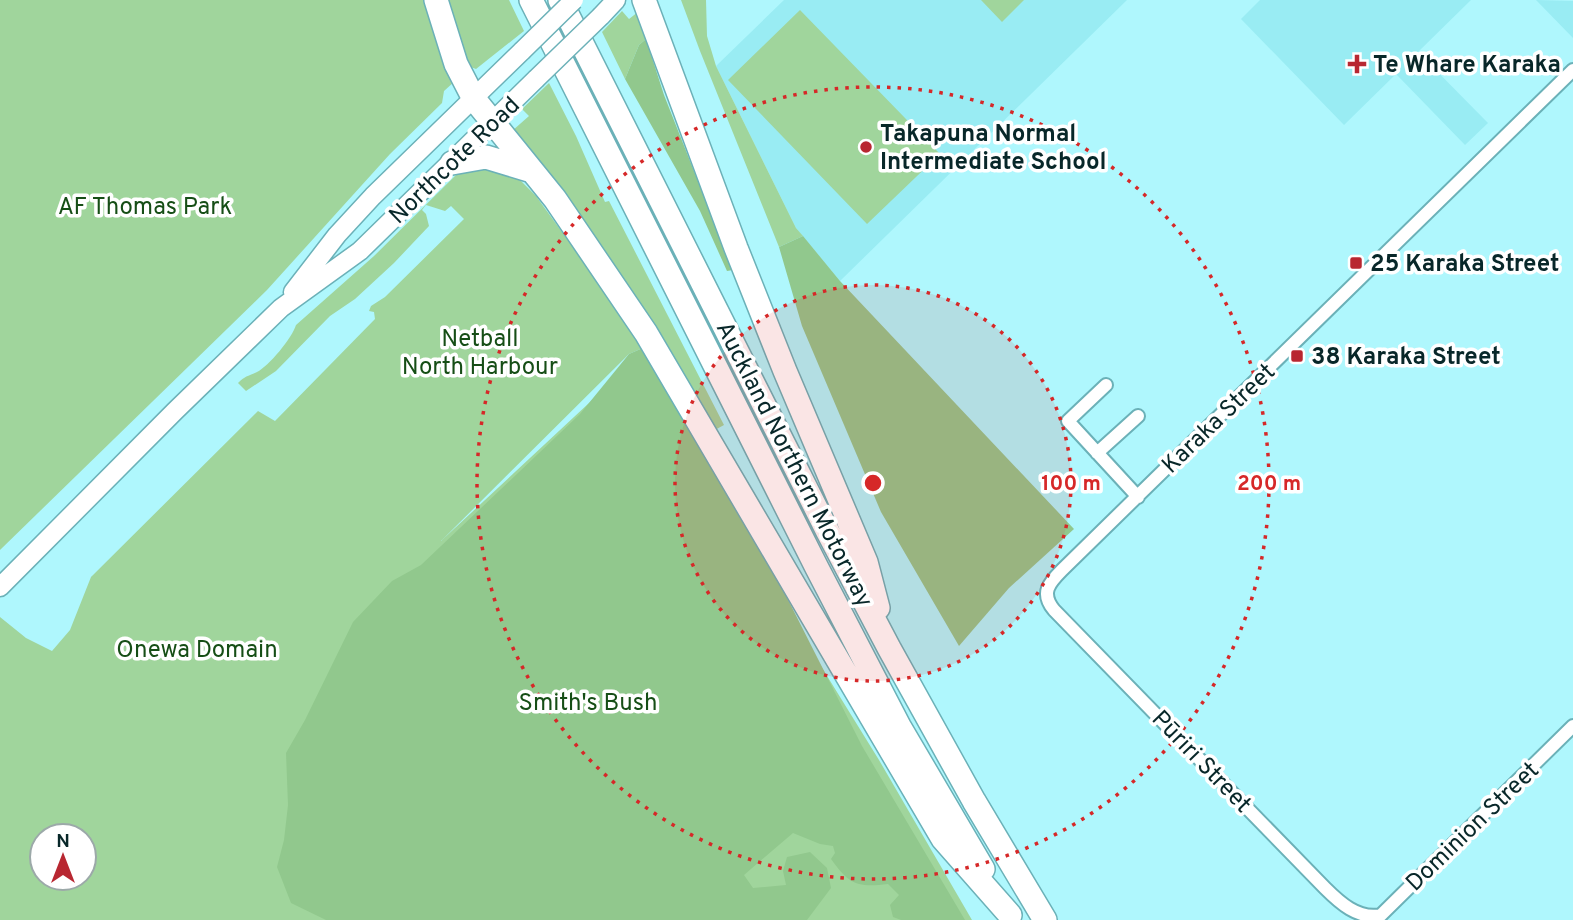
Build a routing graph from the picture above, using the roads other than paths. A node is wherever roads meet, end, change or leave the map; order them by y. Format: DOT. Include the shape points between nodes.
graph roads {
  1 [pos="436,0"];
  2 [pos="531,0"];
  3 [pos="560,0"];
  4 [pos="574,0"];
  5 [pos="617,0"];
  6 [pos="643,0"];
  7 [pos="1573,71"];
  8 [pos="474,99"];
  9 [pos="492,122"];
  10 [pos="453,163"];
  11 [pos="532,170"];
  12 [pos="281,308"];
  13 [pos="1107,385"];
  14 [pos="1138,416"];
  15 [pos="1097,453"];
  16 [pos="1138,496"];
  17 [pos="0,587"];
  18 [pos="1046,592"];
  19 [pos="889,648"];
  20 [pos="1573,726"];
  21 [pos="1012,918"];
  22 [pos="1045,920"];
  23 [pos="1367,920"];
  1 -- 8 [label="highway" via="456,64"];
  2 -- 21 [label="highway, Auckland Northern Motorway" via="899,726"];
  3 -- 19 [label="highway, Auckland Northern Motorway"];
  4 -- 8 [label="main road, Northcote Road, bridge"];
  5 -- 9 [label="main road, Northcote Road, bridge"];
  6 -- 19 [label="highway" via="736,248 866,562"];
  7 -- 16 [label="street, Karaka Street"];
  8 -- 9 [label="highway"];
  8 -- 12 [label="main road, Northcote Road" via="337,234"];
  9 -- 10 [label="main road, Northcote Road"];
  9 -- 11 [label="highway"];
  10 -- 11 [label="highway" via="486,157"];
  10 -- 12 [label="main road, Northcote Road" via="360,251"];
  11 -- 21 [label="highway" via="646,333 943,839"];
  12 -- 17 [label="main road, Northcote Road"];
  13 -- 15 [label="street" via="1068,421"];
  14 -- 15 [label="street"];
  15 -- 16 [label="street"];
  16 -- 18 [label="street, Karaka Street" via="1052,579"];
  18 -- 23 [label="street, Pūriri Street" via="1054,610 1325,888 1351,914"];
  19 -- 22 [label="highway, Auckland Northern Motorway"];
  20 -- 23 [label="street, Dominion Street" via="1395,902"];
}
